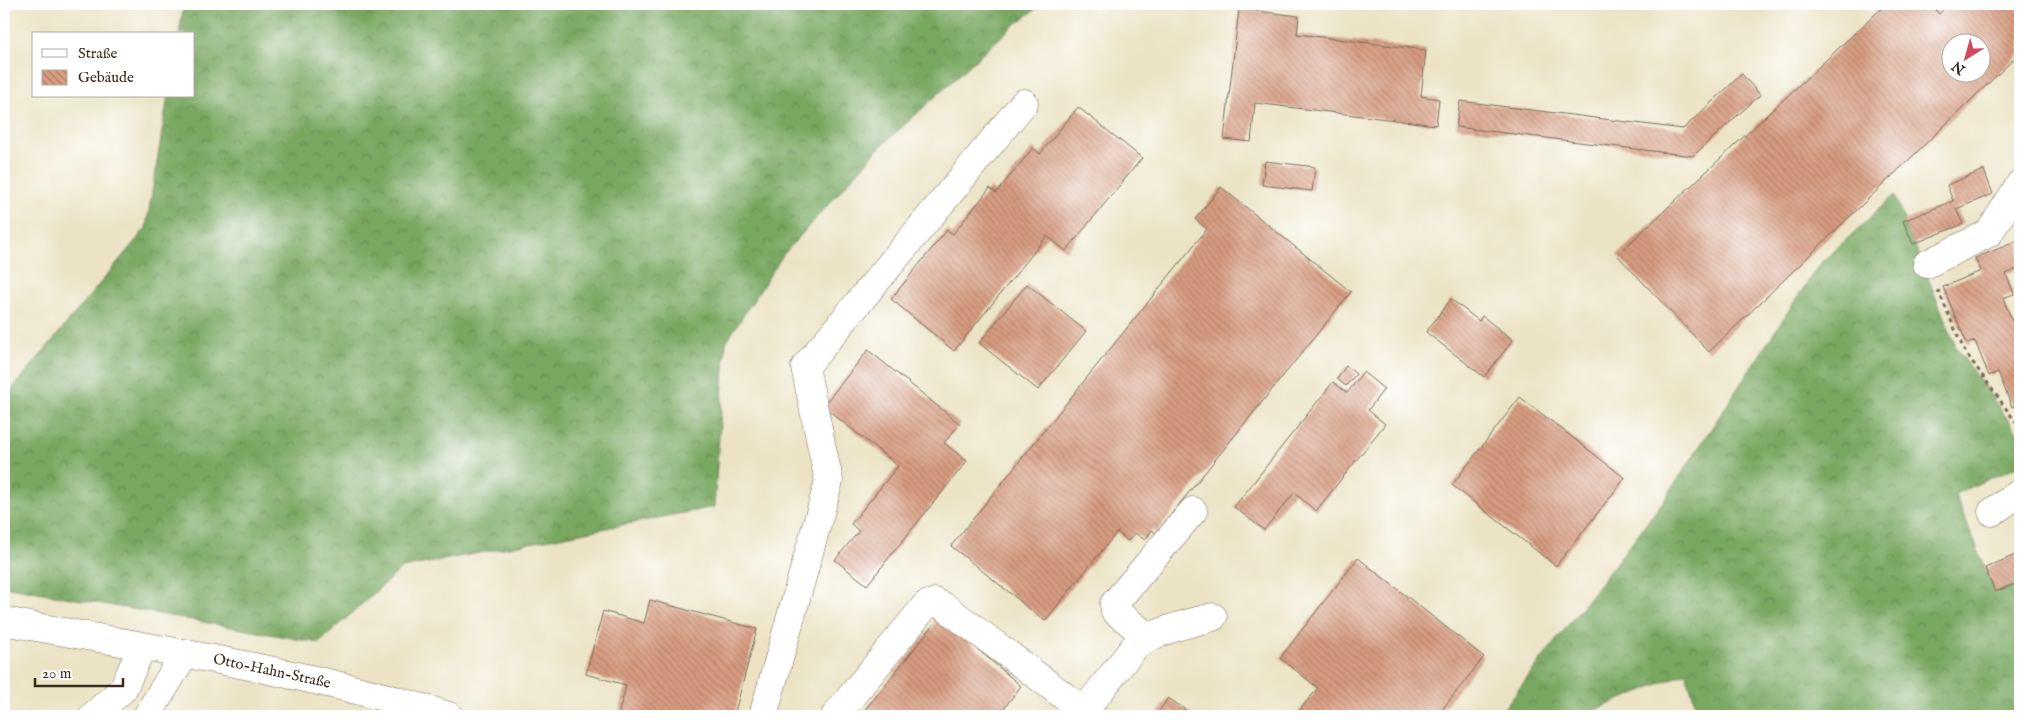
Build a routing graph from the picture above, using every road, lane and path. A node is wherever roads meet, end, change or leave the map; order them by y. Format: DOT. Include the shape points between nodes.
graph roads {
  1 [pos="1024,103"];
  2 [pos="2020,184"];
  3 [pos="1927,264"];
  4 [pos="2020,428"];
  5 [pos="2020,493"];
  6 [pos="1193,512"];
  7 [pos="1992,512"];
  8 [pos="1213,617"];
  9 [pos="4,620"];
  10 [pos="1148,638"];
  11 [pos="142,646"];
  12 [pos="185,653"];
  13 [pos="1082,714"];
  14 [pos="93,716"];
  15 [pos="147,716"];
  16 [pos="449,716"];
  17 [pos="763,716"];
  18 [pos="835,716"];
  1 -- 17 [label="street" via="805,366 829,481"];
  2 -- 3 [label="street" via="1989,233"];
  3 -- 4 [label="path" via="1964,350"];
  5 -- 7 [label="street"];
  6 -- 10 [label="street" via="1114,604 1115,611"];
  8 -- 10 [label="street" via="1176,626"];
  9 -- 11 [label="street, Otto-Hahn-Straße"];
  10 -- 13 [label="street" via="1136,645"];
  11 -- 12 [label="street, Otto-Hahn-Straße"];
  11 -- 14 [label="street" via="123,689"];
  12 -- 15 [label="street"];
  12 -- 16 [label="street, Otto-Hahn-Straße" via="325,681"];
  13 -- 18 [label="street" via="946,607 935,602 926,604"];
}
